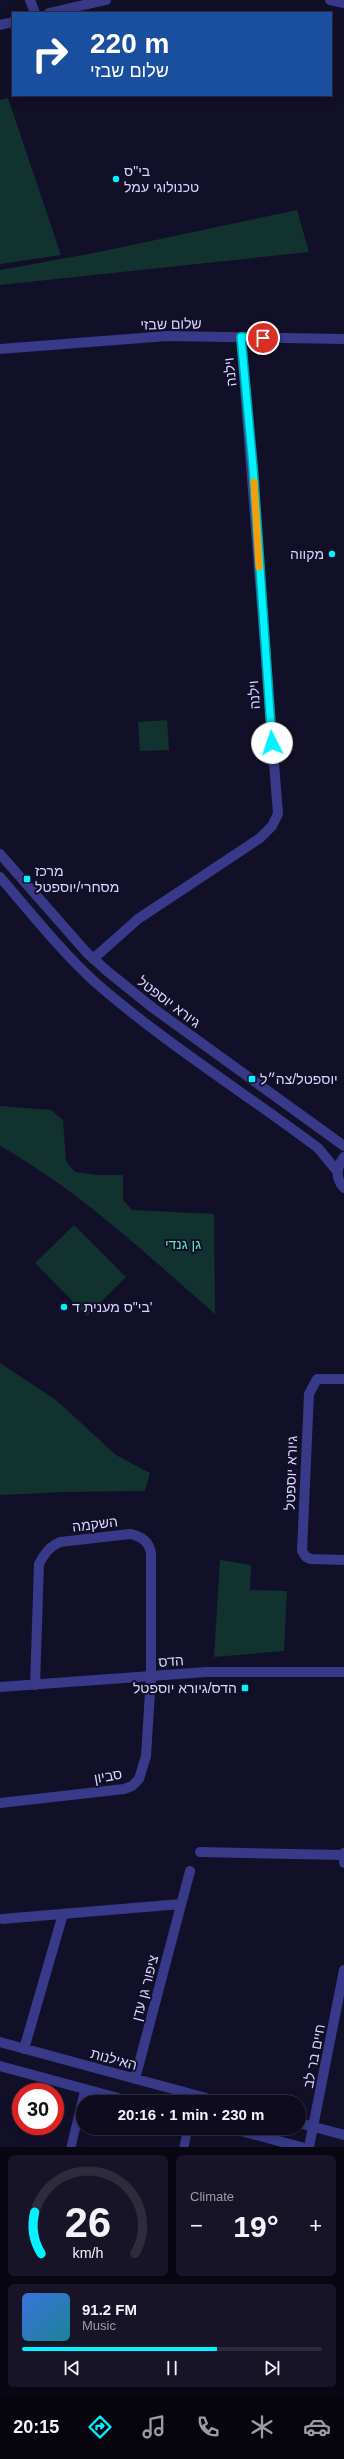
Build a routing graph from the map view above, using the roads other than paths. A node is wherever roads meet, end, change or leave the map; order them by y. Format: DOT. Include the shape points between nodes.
graph roads {
  1 [pos="30,0"];
  2 [pos="106,0"];
  3 [pos="330,0"];
  4 [pos="344,3"];
  5 [pos="35,12"];
  6 [pos="53,12"];
  7 [pos="12,22"];
  8 [pos="0,26"];
  9 [pos="241,337"];
  10 [pos="344,339"];
  11 [pos="0,349"];
  12 [pos="0,854"];
  13 [pos="0,877"];
  14 [pos="94,958"];
  15 [pos="344,1146"];
  16 [pos="344,1157"];
  17 [pos="337,1171"];
  18 [pos="343,1187"];
  19 [pos="344,1379"];
  20 [pos="344,1560"];
  21 [pos="344,1672"];
  22 [pos="151,1676"];
  23 [pos="35,1685"];
  24 [pos="0,1687"];
  25 [pos="0,1803"];
  26 [pos="200,1852"];
  27 [pos="344,1857"];
  28 [pos="190,1871"];
  29 [pos="181,1904"];
  30 [pos="63,1914"];
  31 [pos="2,1919"];
  32 [pos="344,1970"];
  33 [pos="0,2042"];
  34 [pos="24,2049"];
  35 [pos="0,2066"];
  36 [pos="135,2079"];
  37 [pos="85,2089"];
  38 [pos="107,2095"];
  39 [pos="196,2095"];
  40 [pos="306,2125"];
  41 [pos="315,2127"];
  42 [pos="187,2135"];
  43 [pos="256,2135"];
  44 [pos="344,2135"];
  45 [pos="71,2147"];
  46 [pos="184,2147"];
  47 [pos="301,2147"];
  48 [pos="310,2147"];
  1 -- 5 [label="street"];
  2 -- 6 [label="street"];
  3 -- 4 [label="street"];
  7 -- 8 [label="street"];
  9 -- 10 [label="street, שלום שבזי"];
  9 -- 11 [label="street, שלום שבזי" via="167,336"];
  9 -- 14 [label="street, וילנה" via="278,814 272,826 260,838 138,920"];
  12 -- 14 [label="street, גיורא יוספטל"];
  13 -- 17 [label="street, גיורא יוספטל" via="76,964 97,983 144,1021 318,1148"];
  14 -- 15 [label="street, גיורא יוספטל" via="153,1008"];
  16 -- 17 [label="street"];
  17 -- 18 [label="street"];
  19 -- 20 [label="street, גיורא יוספטל" via="317,1379 309,1394 302,1551 311,1559"];
  21 -- 22 [label="street, הדס" via="214,1672"];
  22 -- 23 [label="street, הדס"];
  22 -- 23 [label="street, השקמה" via="150,1546 140,1536 130,1534 60,1542 50,1546 44,1555 39,1564"];
  22 -- 25 [label="street, סביון" via="146,1756 143,1770 132,1786 117,1790"];
  23 -- 24 [label="street, הדס"];
  26 -- 27 [label="street"];
  28 -- 29 [label="street, ציפור גן עדן"];
  29 -- 30 [label="street"];
  29 -- 36 [label="street, ציפור גן עדן"];
  30 -- 31 [label="street"];
  30 -- 34 [label="street"];
  32 -- 41 [label="street, חיים בר לב"];
  33 -- 34 [label="street, האילנות"];
  34 -- 36 [label="street, האילנות"];
  35 -- 37 [label="street"];
  36 -- 39 [label="street, האילנות"];
  37 -- 38 [label="street"];
  37 -- 45 [label="street"];
  40 -- 41 [label="street"];
  41 -- 44 [label="street"];
  41 -- 48 [label="street, חיים בר לב"];
  42 -- 46 [label="street"];
  43 -- 47 [label="street"];
}
